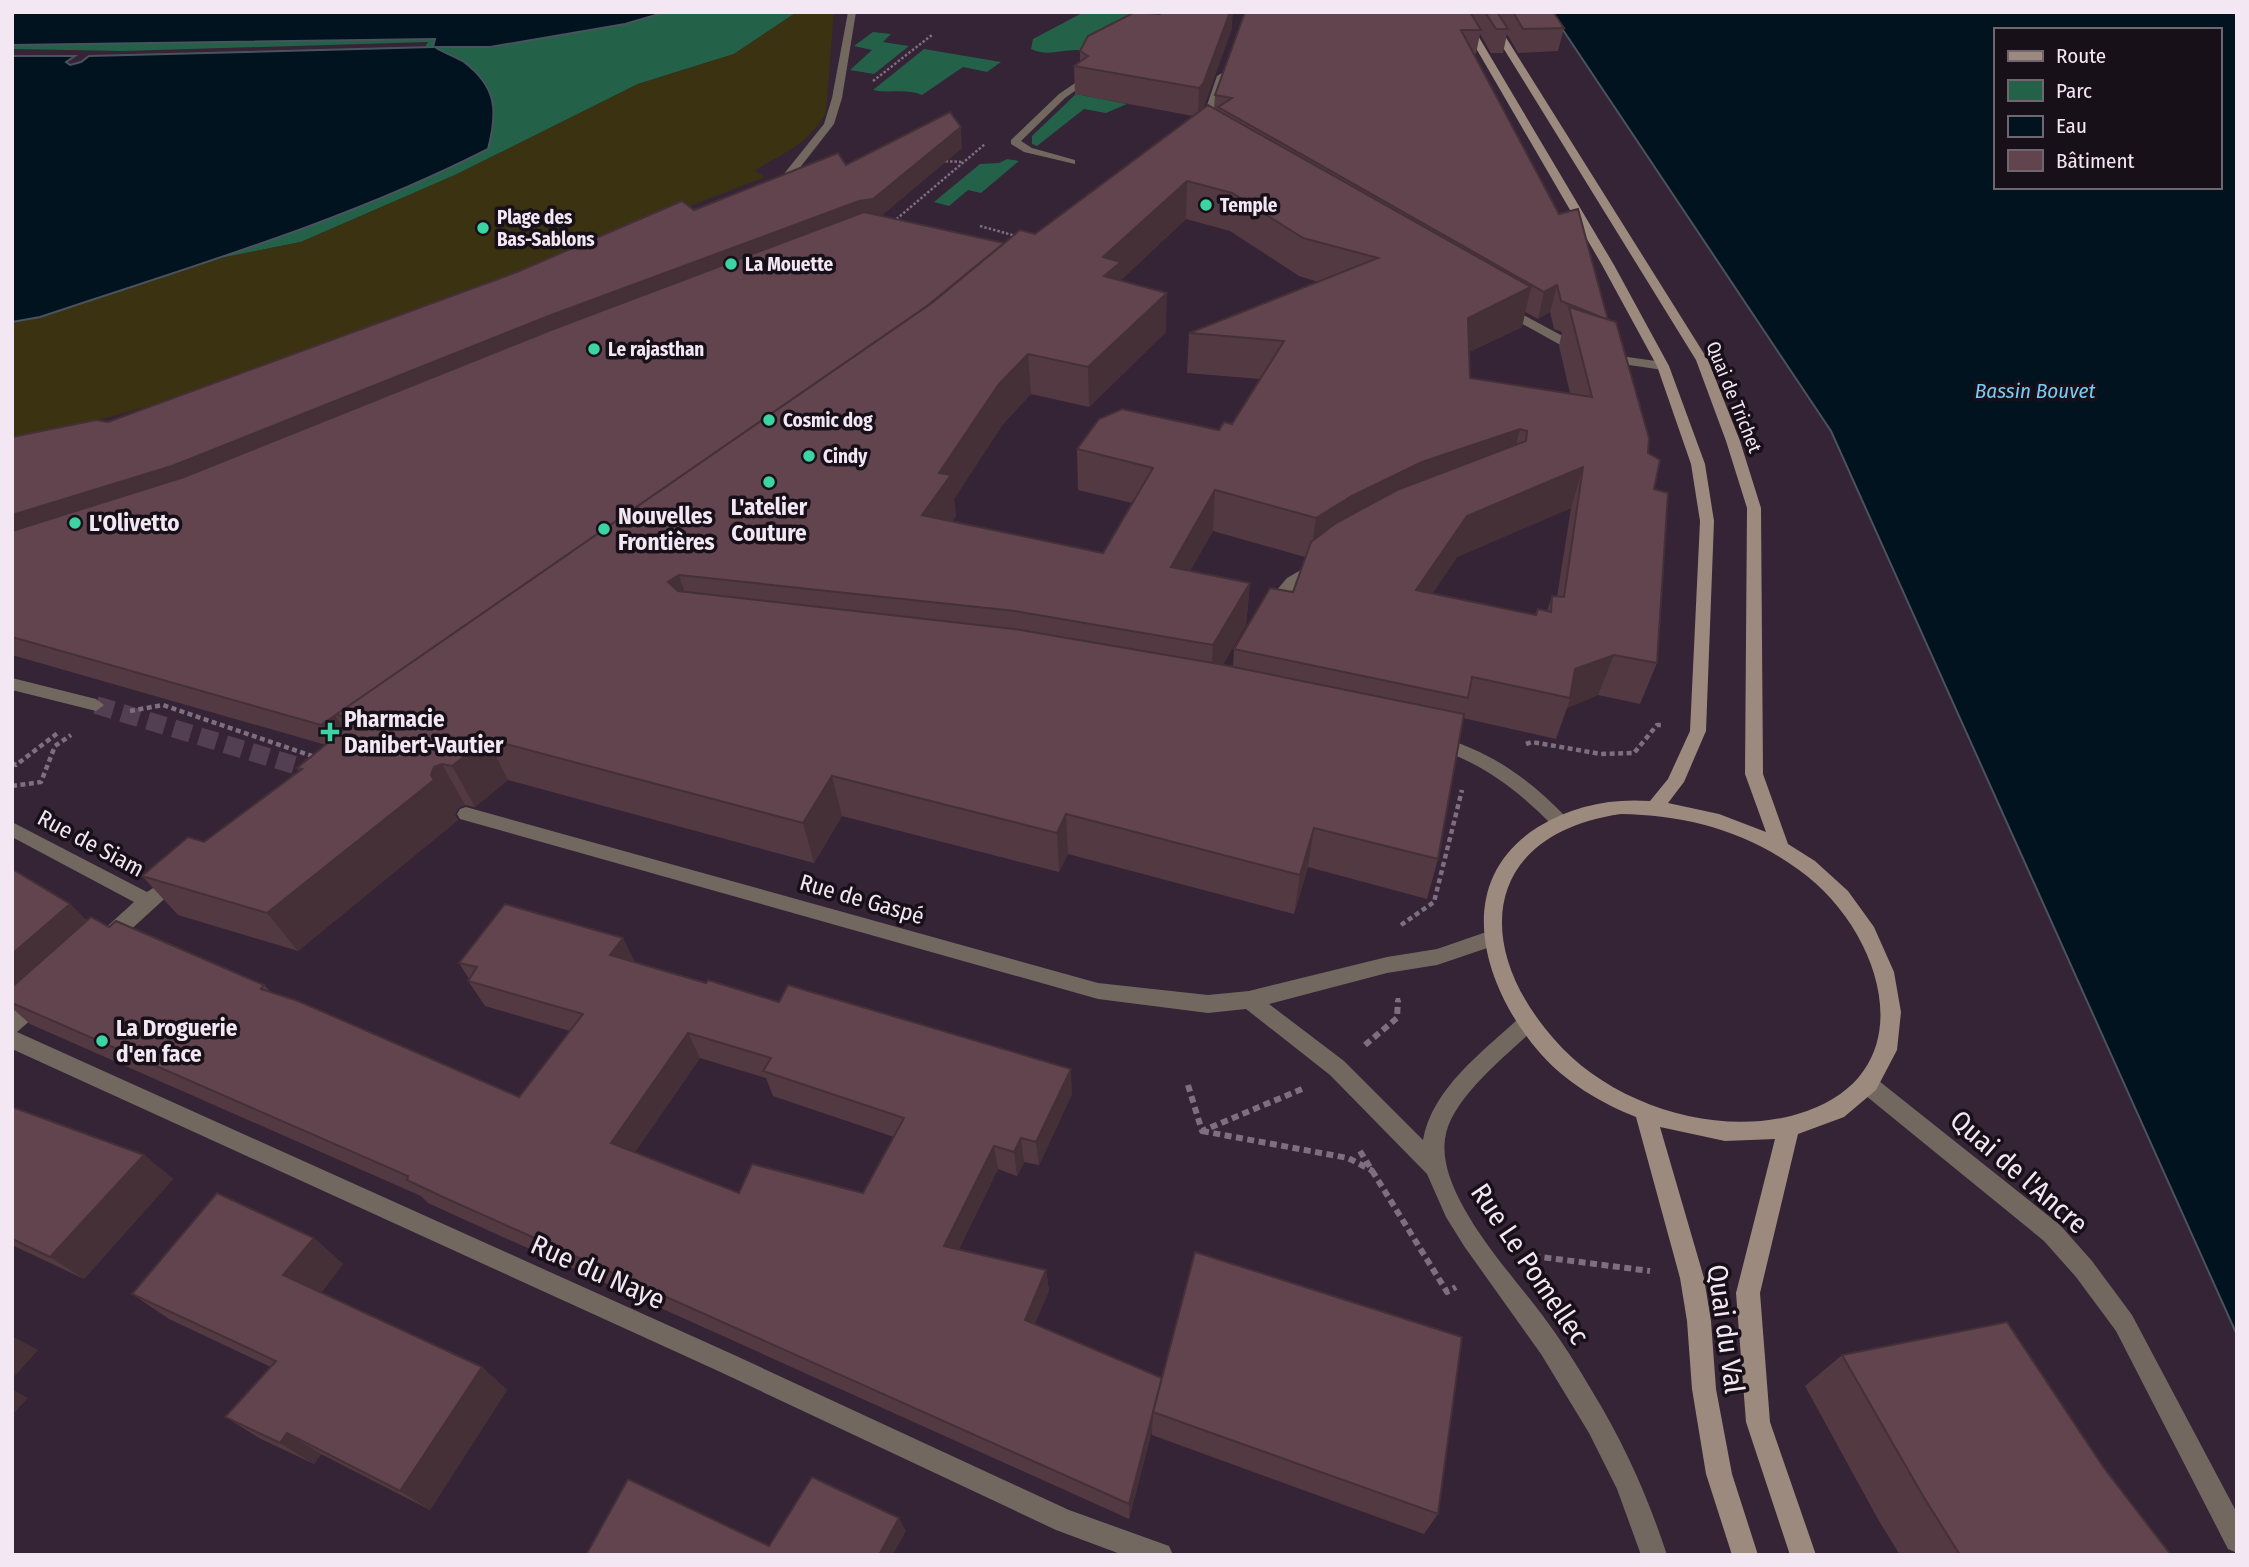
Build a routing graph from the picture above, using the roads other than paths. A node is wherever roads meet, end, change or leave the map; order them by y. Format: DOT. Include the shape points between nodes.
graph roads {
  1 [pos="852,12"];
  2 [pos="1459,12"];
  3 [pos="1485,12"];
  4 [pos="1225,68"];
  5 [pos="1081,83"];
  6 [pos="1199,132"];
  7 [pos="1071,162"];
  8 [pos="762,187"];
  9 [pos="1497,305"];
  10 [pos="1663,366"];
  11 [pos="1331,556"];
  12 [pos="1257,628"];
  13 [pos="12,684"];
  14 [pos="96,705"];
  15 [pos="1414,737"];
  16 [pos="1655,807"];
  17 [pos="466,814"];
  18 [pos="1560,822"];
  19 [pos="12,830"];
  20 [pos="1780,848"];
  21 [pos="192,867"];
  22 [pos="148,901"];
  23 [pos="1492,938"];
  24 [pos="90,954"];
  25 [pos="51,989"];
  26 [pos="1249,1000"];
  27 [pos="1527,1023"];
  28 [pos="12,1025"];
  29 [pos="12,1039"];
  30 [pos="1867,1084"];
  31 [pos="1645,1111"];
  32 [pos="1789,1127"];
  33 [pos="1434,1166"];
  34 [pos="2237,1540"];
  35 [pos="1160,1555"];
  36 [pos="1654,1555"];
  37 [pos="1745,1555"];
  38 [pos="1803,1555"];
  1 -- 8 [label="street" via="829,124 788,177"];
  2 -- 10 [label="main road"];
  3 -- 20 [label="main road, Quai de Trichet" via="1702,360 1733,441 1754,508 1754,774"];
  4 -- 6 [label="street"];
  5 -- 7 [label="street" via="1015,142"];
  9 -- 10 [label="street" via="1580,350 1618,361"];
  10 -- 16 [label="main road" via="1698,464 1707,521 1698,731 1675,782"];
  11 -- 12 [label="street" via="1292,582"];
  13 -- 14 [label="street"];
  15 -- 18 [label="street" via="1467,750 1515,781"];
  16 -- 18 [label="main road" via="1600,810"];
  16 -- 20 [label="main road" via="1731,824"];
  17 -- 26 [label="street, Rue de Gaspé" via="1098,991 1208,1004"];
  18 -- 23 [label="main road" via="1514,857 1492,908"];
  19 -- 22 [label="street, Rue de Siam"];
  20 -- 30 [label="main road" via="1836,890 1875,945 1887,974 1891,1032 1883,1059"];
  21 -- 22 [label="street"];
  22 -- 24 [label="street"];
  23 -- 26 [label="street, Rue de Gaspé" via="1437,957"];
  23 -- 27 [label="main road" via="1509,995"];
  25 -- 28 [label="street"];
  26 -- 33 [label="street" via="1337,1068"];
  27 -- 31 [label="main road" via="1578,1073"];
  27 -- 33 [label="street, Rue Le Pomellec" via="1447,1107 1433,1138"];
  29 -- 35 [label="street, Rue du Naye" via="1065,1521"];
  30 -- 32 [label="main road" via="1846,1103"];
  30 -- 34 [label="street, Quai de l'Ancre" via="2052,1233 2084,1269 2124,1323"];
  31 -- 32 [label="main road" via="1720,1131"];
  31 -- 37 [label="main road, Quai du Val" via="1692,1278 1719,1474"];
  32 -- 38 [label="main road, Quai du Val" via="1748,1293 1758,1422"];
  33 -- 36 [label="street, Rue Le Pomellec" via="1453,1208 1543,1335 1606,1438 1642,1516"];
}
